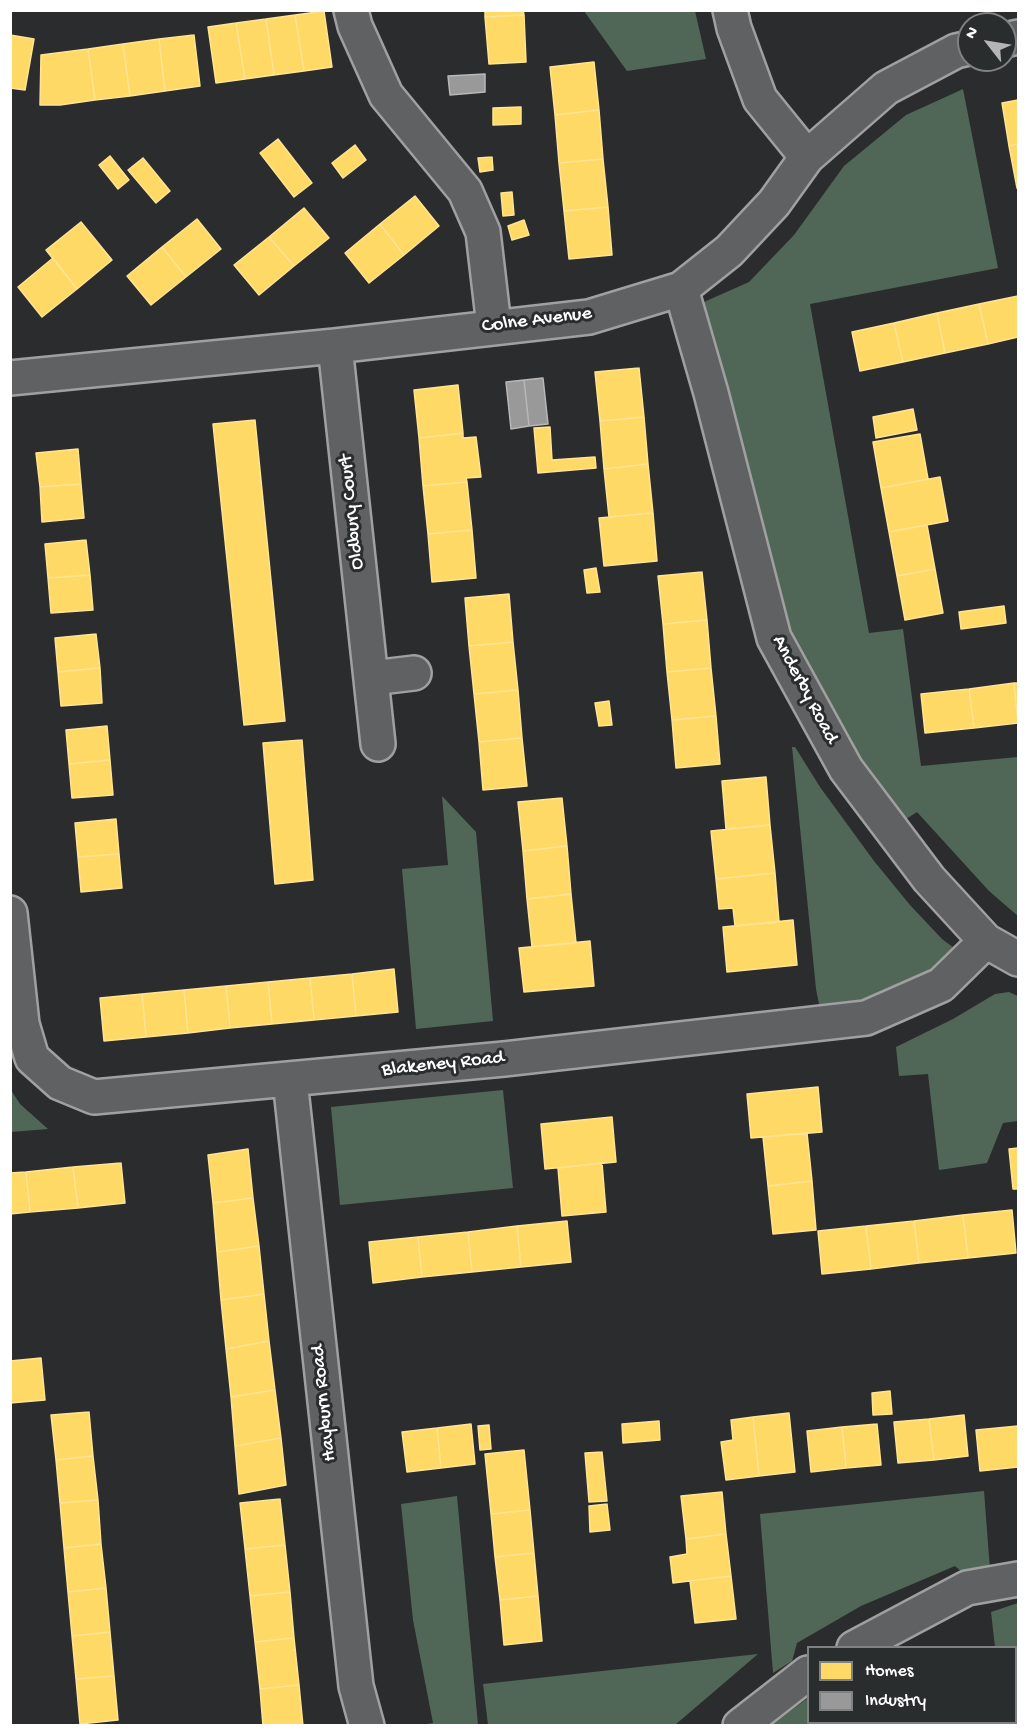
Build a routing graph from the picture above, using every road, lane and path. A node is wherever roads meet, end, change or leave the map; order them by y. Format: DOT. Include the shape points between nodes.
graph roads {
  1 [pos="351,10"];
  2 [pos="730,10"];
  3 [pos="957,51"];
  4 [pos="807,157"];
  5 [pos="681,289"];
  6 [pos="494,326"];
  7 [pos="335,346"];
  8 [pos="10,378"];
  9 [pos="414,673"];
  10 [pos="372,678"];
  11 [pos="378,744"];
  12 [pos="10,913"];
  13 [pos="986,941"];
  14 [pos="1018,959"];
  15 [pos="290,1080"];
  16 [pos="1018,1579"];
  17 [pos="856,1646"];
  18 [pos="807,1673"];
  19 [pos="367,1725"];
  20 [pos="740,1725"];
  1 -- 6 [label="street" via="386,95 465,191 483,232"];
  2 -- 4 [label="street" via="760,99"];
  3 -- 4 [label="street, Colne Avenue" via="886,88"];
  4 -- 5 [label="street, Colne Avenue" via="774,203 729,251"];
  5 -- 6 [label="street, Colne Avenue" via="589,317"];
  5 -- 13 [label="street, Anderby Road" via="774,638 846,769 929,879"];
  6 -- 7 [label="street, Colne Avenue"];
  7 -- 8 [label="street, Colne Avenue"];
  7 -- 10 [label="street, Oldbury Court"];
  9 -- 10 [label="street"];
  10 -- 11 [label="street, Oldbury Court"];
  12 -- 15 [label="street, Blakeney Road" via="22,1024 32,1058 60,1083 94,1097"];
  13 -- 14 [label="street, Anderby Road"];
  13 -- 15 [label="street, Blakeney Road" via="941,985 866,1018"];
  15 -- 19 [label="street, Hayburn Road" via="356,1686"];
  16 -- 17 [label="street" via="967,1588"];
  18 -- 20 [label="street"];
}
